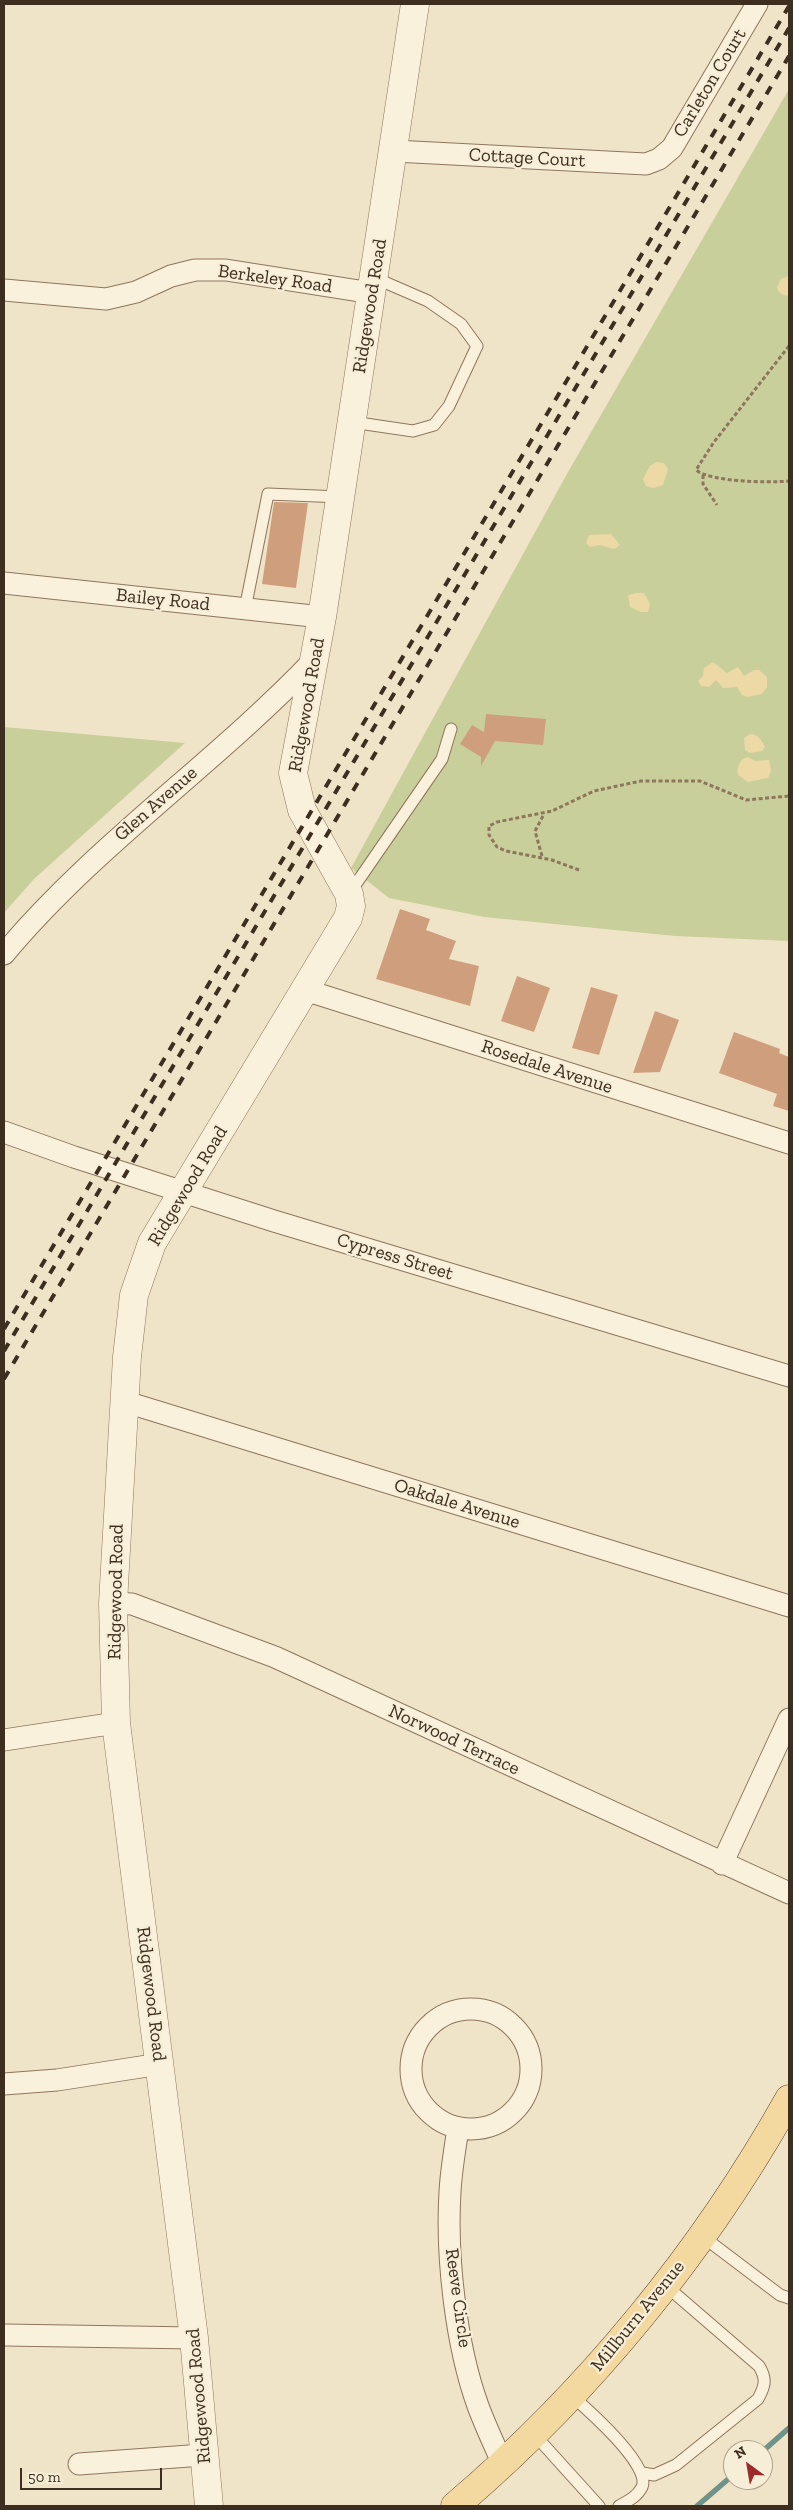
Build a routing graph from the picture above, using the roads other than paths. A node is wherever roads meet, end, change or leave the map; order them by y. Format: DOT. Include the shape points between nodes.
graph roads {
  1 [pos="416,4"];
  2 [pos="757,4"];
  3 [pos="394,150"];
  4 [pos="659,159"];
  5 [pos="373,285"];
  6 [pos="4,290"];
  7 [pos="352,422"];
  8 [pos="341,497"];
  9 [pos="4,583"];
  10 [pos="246,609"];
  11 [pos="322,618"];
  12 [pos="314,660"];
  13 [pos="452,729"];
  14 [pos="349,894"];
  15 [pos="4,954"];
  16 [pos="305,990"];
  17 [pos="4,1132"];
  18 [pos="789,1143"];
  19 [pos="185,1191"];
  20 [pos="789,1376"];
  21 [pos="126,1402"];
  22 [pos="113,1604"];
  23 [pos="789,1606"];
  24 [pos="789,1719"];
  25 [pos="116,1723"];
  26 [pos="4,1740"];
  27 [pos="722,1864"];
  28 [pos="789,1893"];
  29 [pos="160,2064"];
  30 [pos="4,2084"];
  31 [pos="789,2099"];
  32 [pos="458,2128"];
  33 [pos="702,2236"];
  34 [pos="664,2285"];
  35 [pos="789,2298"];
  36 [pos="4,2335"];
  37 [pos="194,2338"];
  38 [pos="571,2395"];
  39 [pos="533,2433"];
  40 [pos="203,2455"];
  41 [pos="502,2462"];
  42 [pos="79,2464"];
  43 [pos="643,2473"];
  44 [pos="209,2506"];
  45 [pos="455,2506"];
  46 [pos="599,2506"];
  47 [pos="619,2506"];
  1 -- 3 [label="street, Ridgewood Road"];
  2 -- 4 [label="street, Carleton Court" via="672,148"];
  3 -- 4 [label="street, Cottage Court" via="646,164"];
  3 -- 5 [label="street, Ridgewood Road"];
  5 -- 6 [label="street, Berkeley Road" via="226,270 195,270 171,276 136,292 106,299"];
  5 -- 7 [label="street, Ridgewood Road"];
  5 -- 7 [label="lane" via="428,301 461,324 477,346 449,406 434,425 413,431"];
  7 -- 8 [label="street, Ridgewood Road"];
  8 -- 10 [label="lane" via="268,494"];
  8 -- 11 [label="street, Ridgewood Road"];
  9 -- 10 [label="street, Bailey Road"];
  10 -- 11 [label="street, Bailey Road"];
  11 -- 12 [label="street, Ridgewood Road"];
  12 -- 14 [label="street, Ridgewood Road" via="295,755 295,790 302,810"];
  12 -- 15 [label="street, Glen Avenue" via="280,696 81,871"];
  13 -- 14 [label="lane" via="442,759"];
  14 -- 16 [label="street, Ridgewood Road" via="348,918"];
  16 -- 18 [label="street, Rosedale Avenue"];
  16 -- 19 [label="street, Ridgewood Road"];
  17 -- 19 [label="street, Cypress Street"];
  19 -- 20 [label="street, Cypress Street" via="274,1221"];
  19 -- 21 [label="street, Ridgewood Road" via="152,1243 134,1295"];
  21 -- 22 [label="street, Ridgewood Road"];
  21 -- 23 [label="street, Oakdale Avenue"];
  22 -- 25 [label="street, Ridgewood Road"];
  22 -- 27 [label="street, Norwood Terrace" via="132,1604 275,1658"];
  24 -- 27 [label="street"];
  25 -- 26 [label="street"];
  25 -- 29 [label="street, Ridgewood Road"];
  27 -- 28 [label="street, Norwood Terrace"];
  29 -- 30 [label="street" via="57,2080"];
  29 -- 37 [label="street, Ridgewood Road"];
  31 -- 33 [label="main road, Millburn Avenue" via="764,2145"];
  32 -- 32 [label="street" via="473,2130 497,2124 517,2108 529,2086 531,2061 522,2038 505,2020 482,2010 457,2011 434,2022 418,2041 412,2059 411,2078 420,2101 437,2119"];
  32 -- 41 [label="street, Reeve Circle" via="449,2228 454,2299 469,2378"];
  33 -- 34 [label="main road, Millburn Avenue"];
  33 -- 35 [label="lane" via="780,2295"];
  34 -- 38 [label="main road, Millburn Avenue"];
  34 -- 43 [label="lane" via="759,2366 766,2376 758,2399 676,2465 654,2475"];
  36 -- 37 [label="street"];
  37 -- 40 [label="street, Ridgewood Road"];
  38 -- 39 [label="main road, Millburn Avenue"];
  38 -- 43 [label="lane" via="633,2458"];
  39 -- 41 [label="main road, Millburn Avenue"];
  39 -- 46 [label="lane"];
  40 -- 42 [label="street"];
  40 -- 44 [label="street, Ridgewood Road"];
  41 -- 45 [label="main road, Millburn Avenue"];
  43 -- 47 [label="lane" via="643,2486 633,2499"];
}
